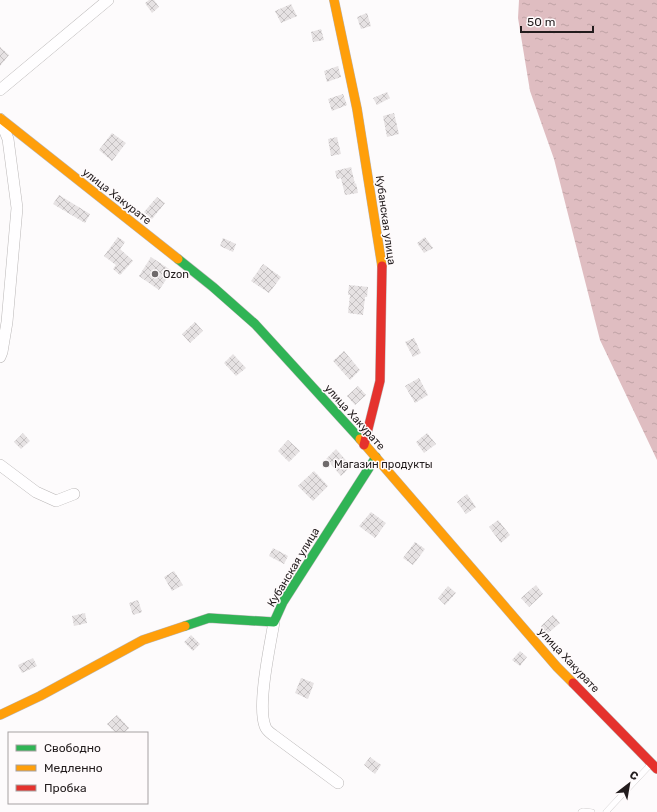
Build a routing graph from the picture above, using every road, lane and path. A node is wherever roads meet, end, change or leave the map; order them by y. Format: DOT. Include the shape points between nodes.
graph roads {
  1 [pos="108,0"];
  2 [pos="334,0"];
  3 [pos="0,90"];
  4 [pos="0,119"];
  5 [pos="0,357"];
  6 [pos="364,445"];
  7 [pos="376,457"];
  8 [pos="0,465"];
  9 [pos="74,494"];
  10 [pos="274,622"];
  11 [pos="0,715"];
  12 [pos="654,766"];
  13 [pos="338,783"];
  14 [pos="581,812"];
  15 [pos="592,812"];
  16 [pos="606,812"];
  1 -- 3 [label="street"];
  2 -- 6 [label="street, Кубанская улица" via="357,109 382,266 380,381"];
  4 -- 5 [label="street" via="8,139 17,208 7,322"];
  4 -- 6 [label="street, улица Хакурате" via="213,287 255,324"];
  6 -- 7 [label="street, улица Хакурате"];
  7 -- 10 [label="street, Кубанская улица" via="284,602"];
  7 -- 12 [label="street, улица Хакурате" via="558,667"];
  8 -- 9 [label="street" via="36,492 56,501"];
  10 -- 11 [label="street, Кубанская улица" via="210,618 143,640"];
  10 -- 13 [label="street" via="262,711 264,725 273,735"];
  12 -- 16 [label="lane"];
  14 -- 15 [label="lane"];
}
